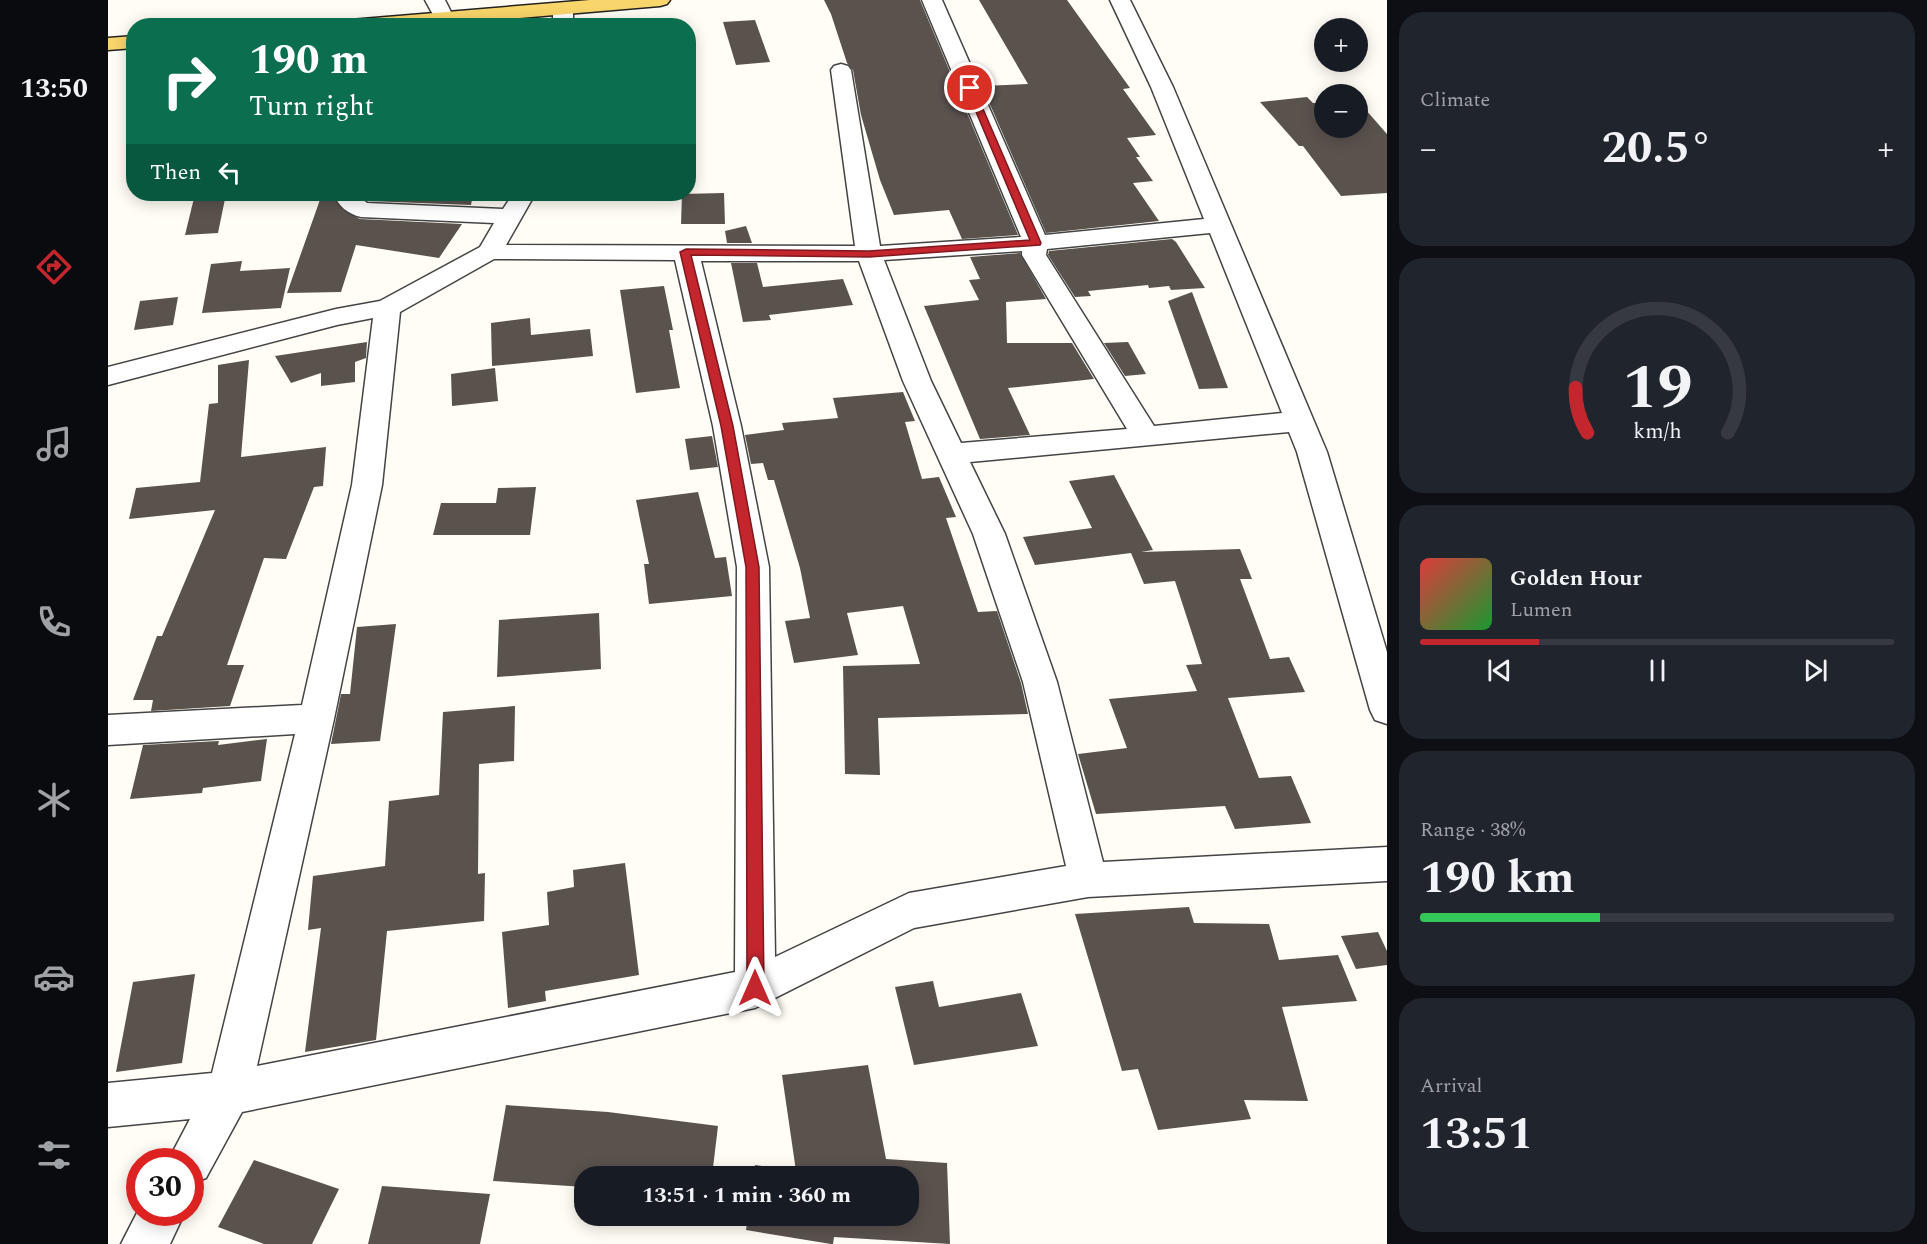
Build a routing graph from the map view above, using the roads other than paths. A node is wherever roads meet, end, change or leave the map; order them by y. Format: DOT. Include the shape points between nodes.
graph roads {
  1 [pos="435,0"];
  2 [pos="660,0"];
  3 [pos="932,0"];
  4 [pos="1120,0"];
  5 [pos="627,1"];
  6 [pos="563,17"];
  7 [pos="444,18"];
  8 [pos="126,43"];
  9 [pos="108,44"];
  10 [pos="841,70"];
  11 [pos="348,201"];
  12 [pos="517,205"];
  13 [pos="1219,225"];
  14 [pos="1036,243"];
  15 [pos="489,252"];
  16 [pos="686,252"];
  17 [pos="869,254"];
  18 [pos="387,308"];
  19 [pos="108,376"];
  20 [pos="1299,421"];
  21 [pos="1146,437"];
  22 [pos="952,454"];
  23 [pos="1387,710"];
  24 [pos="316,719"];
  25 [pos="108,730"];
  26 [pos="1387,864"];
  27 [pos="1088,880"];
  28 [pos="755,988"];
  29 [pos="229,1093"];
  30 [pos="108,1105"];
  31 [pos="198,1148"];
  32 [pos="154,1226"];
  33 [pos="144,1244"];
  1 -- 7 [label="street"];
  2 -- 5 [label="main road"];
  3 -- 14 [label="street"];
  4 -- 13 [label="street" via="1162,87"];
  5 -- 6 [label="main road"];
  6 -- 7 [label="main road"];
  8 -- 9 [label="main road"];
  10 -- 17 [label="street"];
  11 -- 12 [label="street" via="361,210"];
  12 -- 15 [label="street"];
  13 -- 14 [label="street"];
  13 -- 20 [label="street"];
  14 -- 17 [label="street"];
  14 -- 21 [label="street" via="1034,255"];
  15 -- 16 [label="street"];
  15 -- 18 [label="street"];
  16 -- 17 [label="street"];
  16 -- 28 [label="street" via="727,426 753,567"];
  17 -- 22 [label="street" via="917,381"];
  18 -- 19 [label="street" via="336,317"];
  18 -- 24 [label="street" via="367,485"];
  20 -- 21 [label="street"];
  20 -- 23 [label="street" via="1312,452"];
  21 -- 22 [label="street"];
  22 -- 27 [label="street" via="989,534 1040,682"];
  24 -- 25 [label="street"];
  24 -- 29 [label="street"];
  26 -- 27 [label="street"];
  27 -- 28 [label="street" via="909,911"];
  28 -- 29 [label="street"];
  29 -- 30 [label="street"];
  29 -- 31 [label="street"];
  32 -- 33 [label="street"];
}
